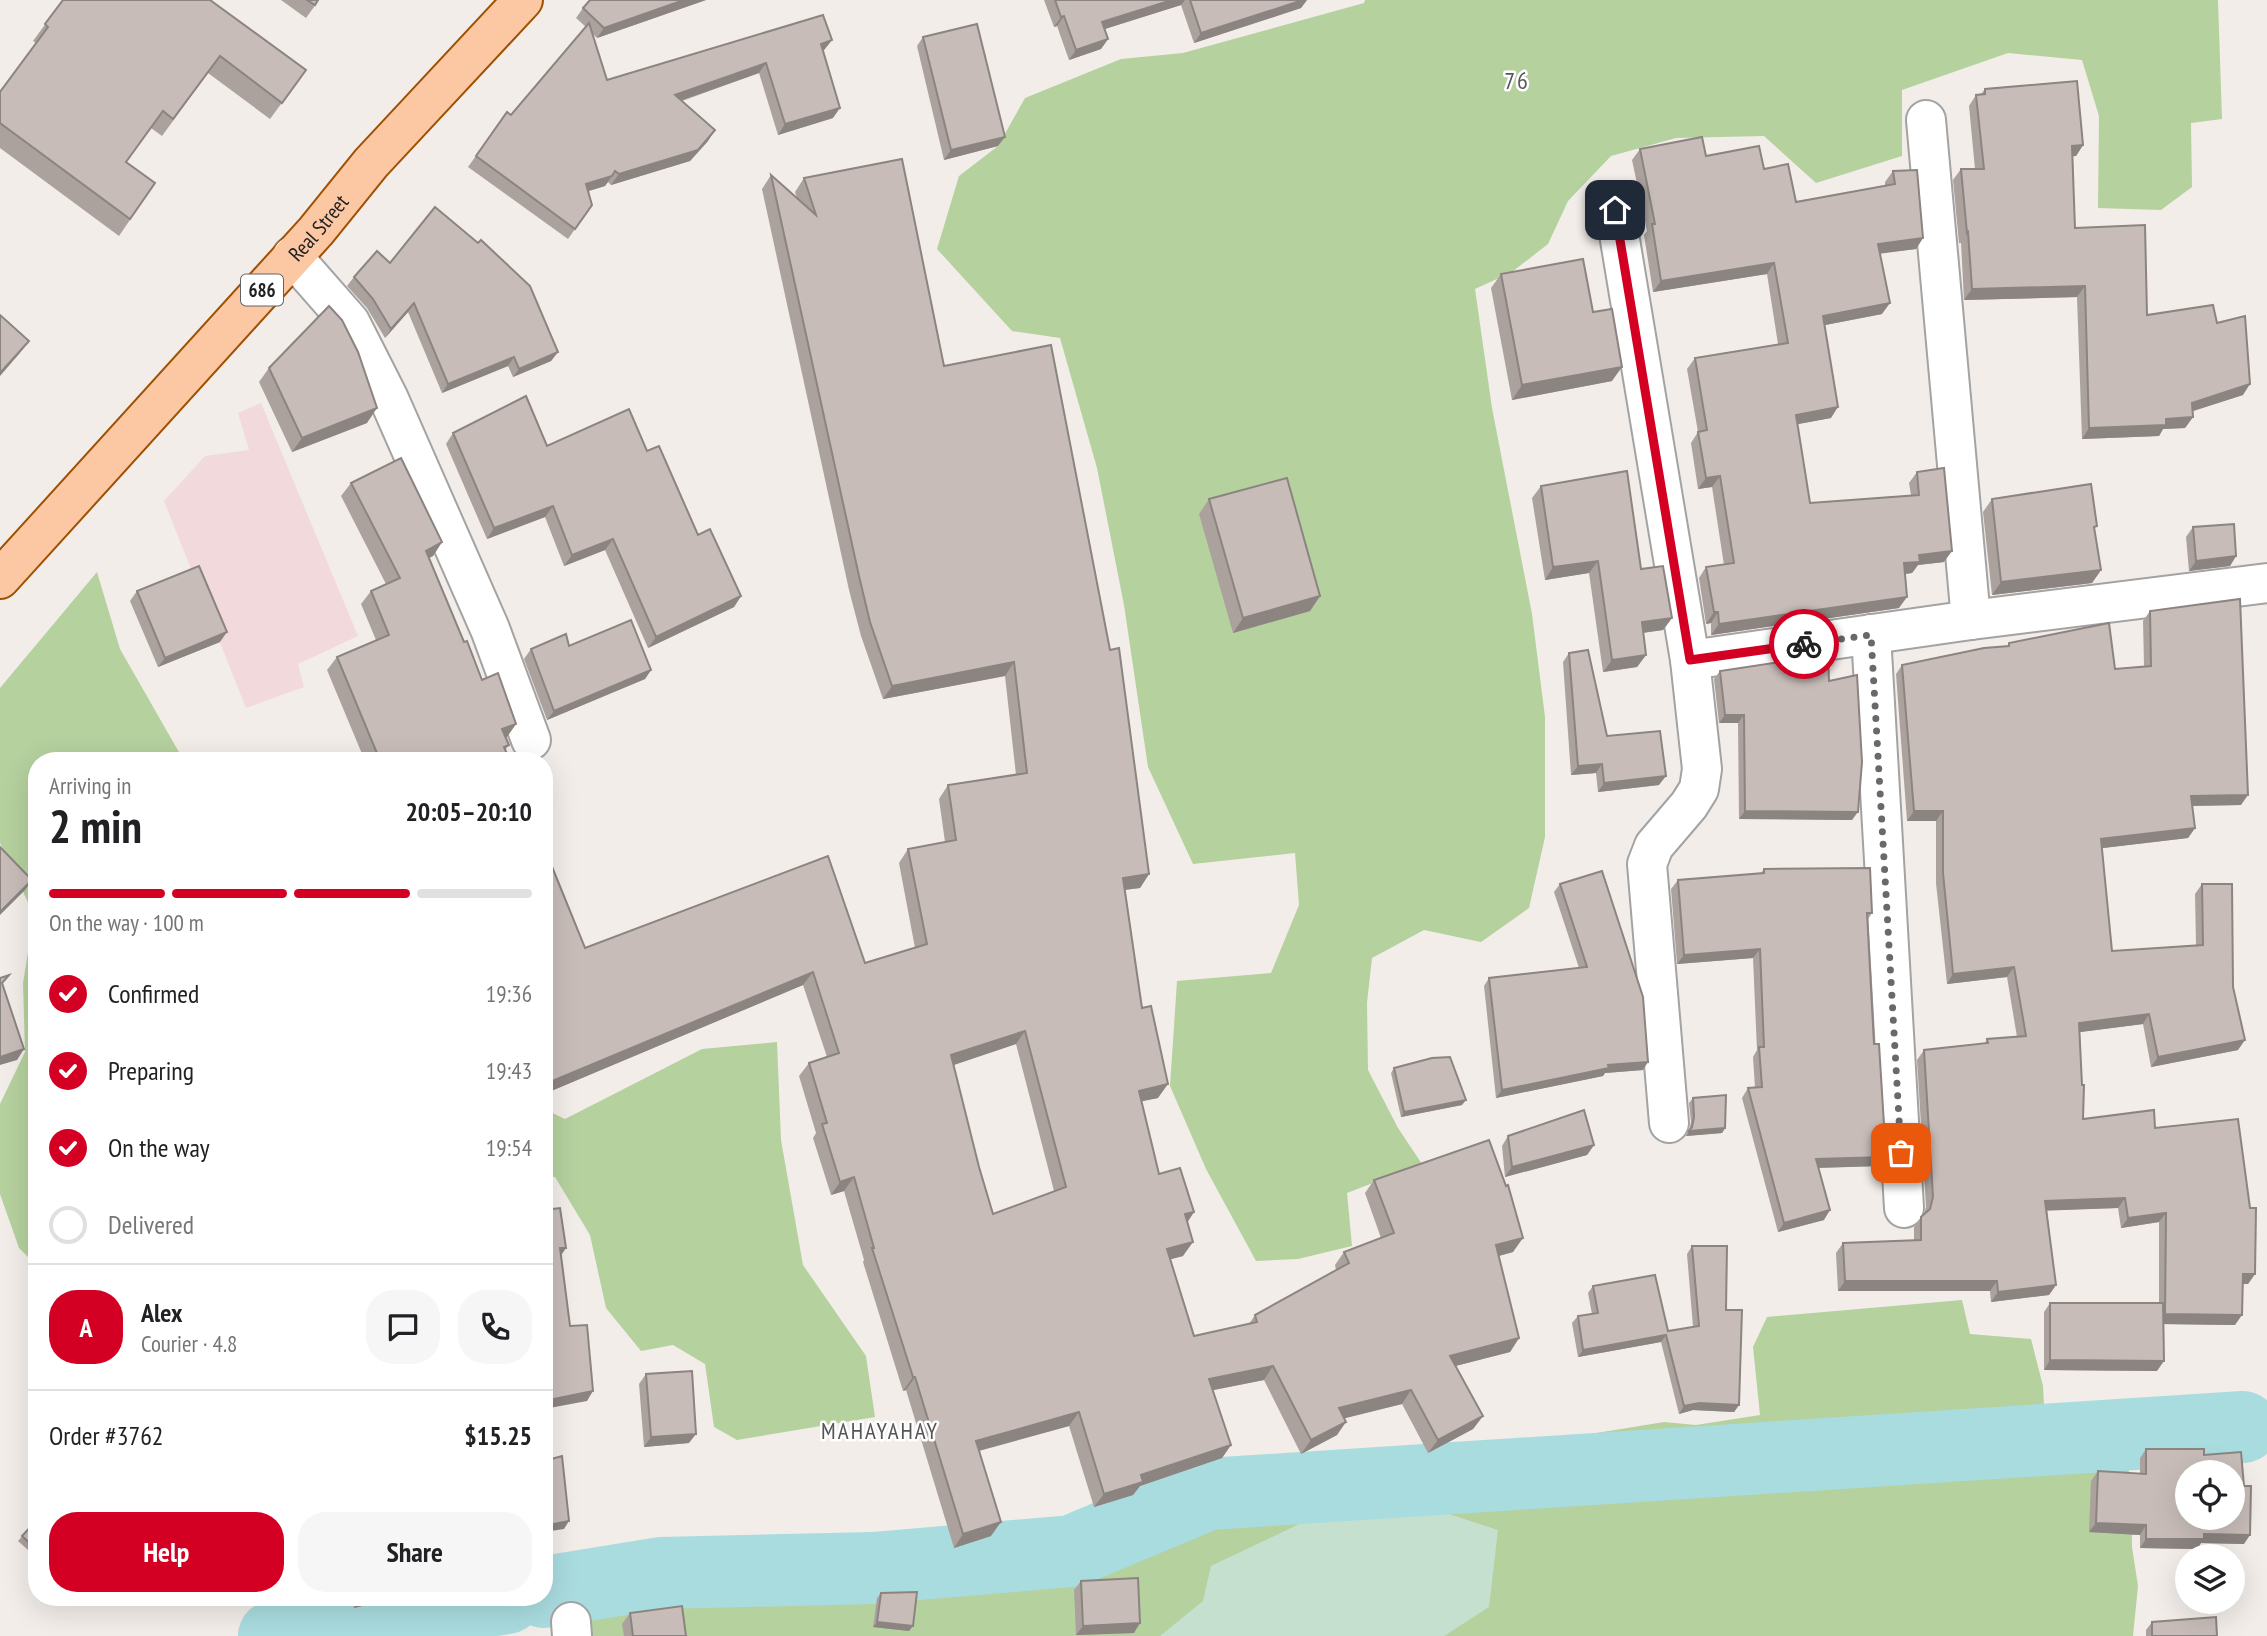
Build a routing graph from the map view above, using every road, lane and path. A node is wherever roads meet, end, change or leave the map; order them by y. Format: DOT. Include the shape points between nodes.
graph roads {
  1 [pos="523,0"];
  2 [pos="1926,120"];
  3 [pos="1615,210"];
  4 [pos="292,256"];
  5 [pos="0,579"];
  6 [pos="2267,583"];
  7 [pos="1971,620"];
  8 [pos="1871,635"];
  9 [pos="1690,660"];
  10 [pos="531,740"];
  11 [pos="1669,1123"];
  12 [pos="1905,1208"];
  1 -- 4 [label="main road, Real Street / 686" via="371,163"];
  2 -- 7 [label="street"];
  3 -- 9 [label="street"];
  4 -- 5 [label="main road, Real Street / 686"];
  4 -- 10 [label="street" via="350,322 388,397 490,629"];
  6 -- 7 [label="street"];
  7 -- 8 [label="street"];
  8 -- 9 [label="street"];
  8 -- 12 [label="street"];
  9 -- 11 [label="street" via="1702,769 1699,789 1654,846 1647,864"];
}
